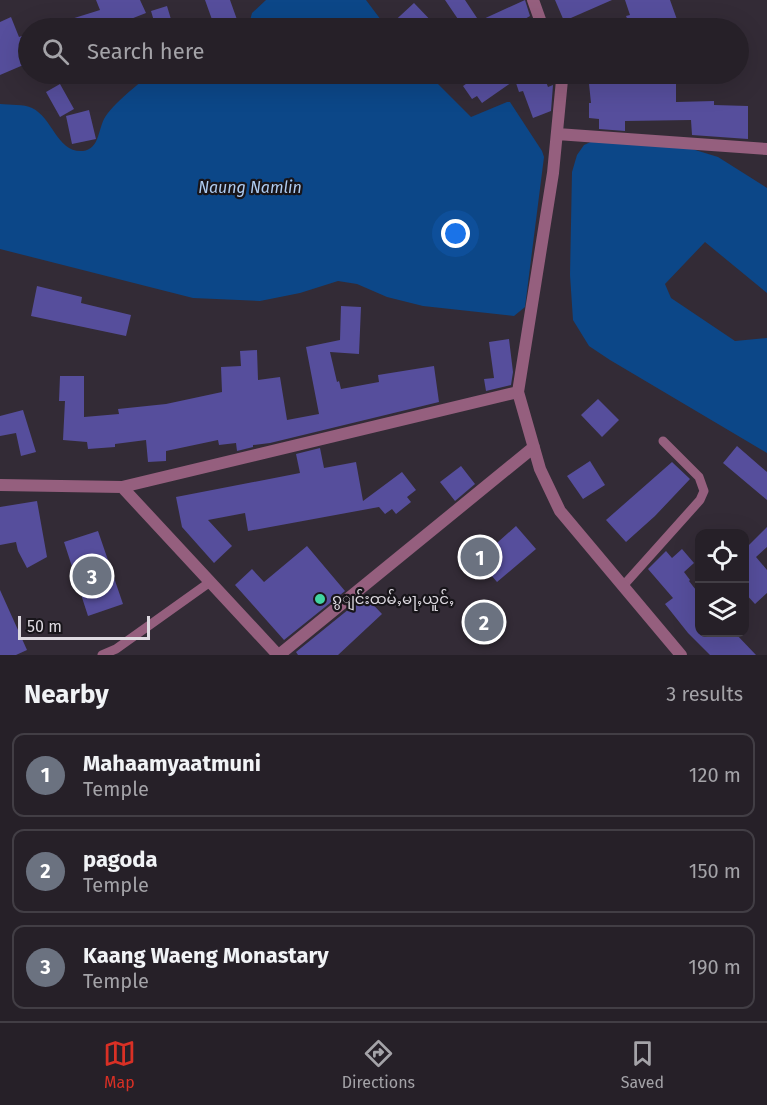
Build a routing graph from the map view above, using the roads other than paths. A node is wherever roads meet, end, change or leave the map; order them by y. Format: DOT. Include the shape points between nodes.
graph roads {
  1 [pos="533,0"];
  2 [pos="539,18"];
  3 [pos="562,84"];
  4 [pos="557,134"];
  5 [pos="767,149"];
  6 [pos="518,392"];
  7 [pos="663,441"];
  8 [pos="534,447"];
  9 [pos="0,485"];
  10 [pos="122,487"];
  11 [pos="210,582"];
  12 [pos="623,586"];
  13 [pos="102,655"];
  14 [pos="278,655"];
  15 [pos="681,655"];
  1 -- 2 [label="street"];
  3 -- 4 [label="street"];
  4 -- 5 [label="street"];
  4 -- 6 [label="street"];
  6 -- 8 [label="street"];
  6 -- 10 [label="street"];
  7 -- 12 [label="lane" via="699,477 704,491"];
  8 -- 12 [label="street" via="540,470 560,511"];
  8 -- 14 [label="street"];
  9 -- 10 [label="street"];
  10 -- 11 [label="street"];
  11 -- 13 [label="lane"];
  11 -- 14 [label="street"];
  12 -- 15 [label="street"];
}
